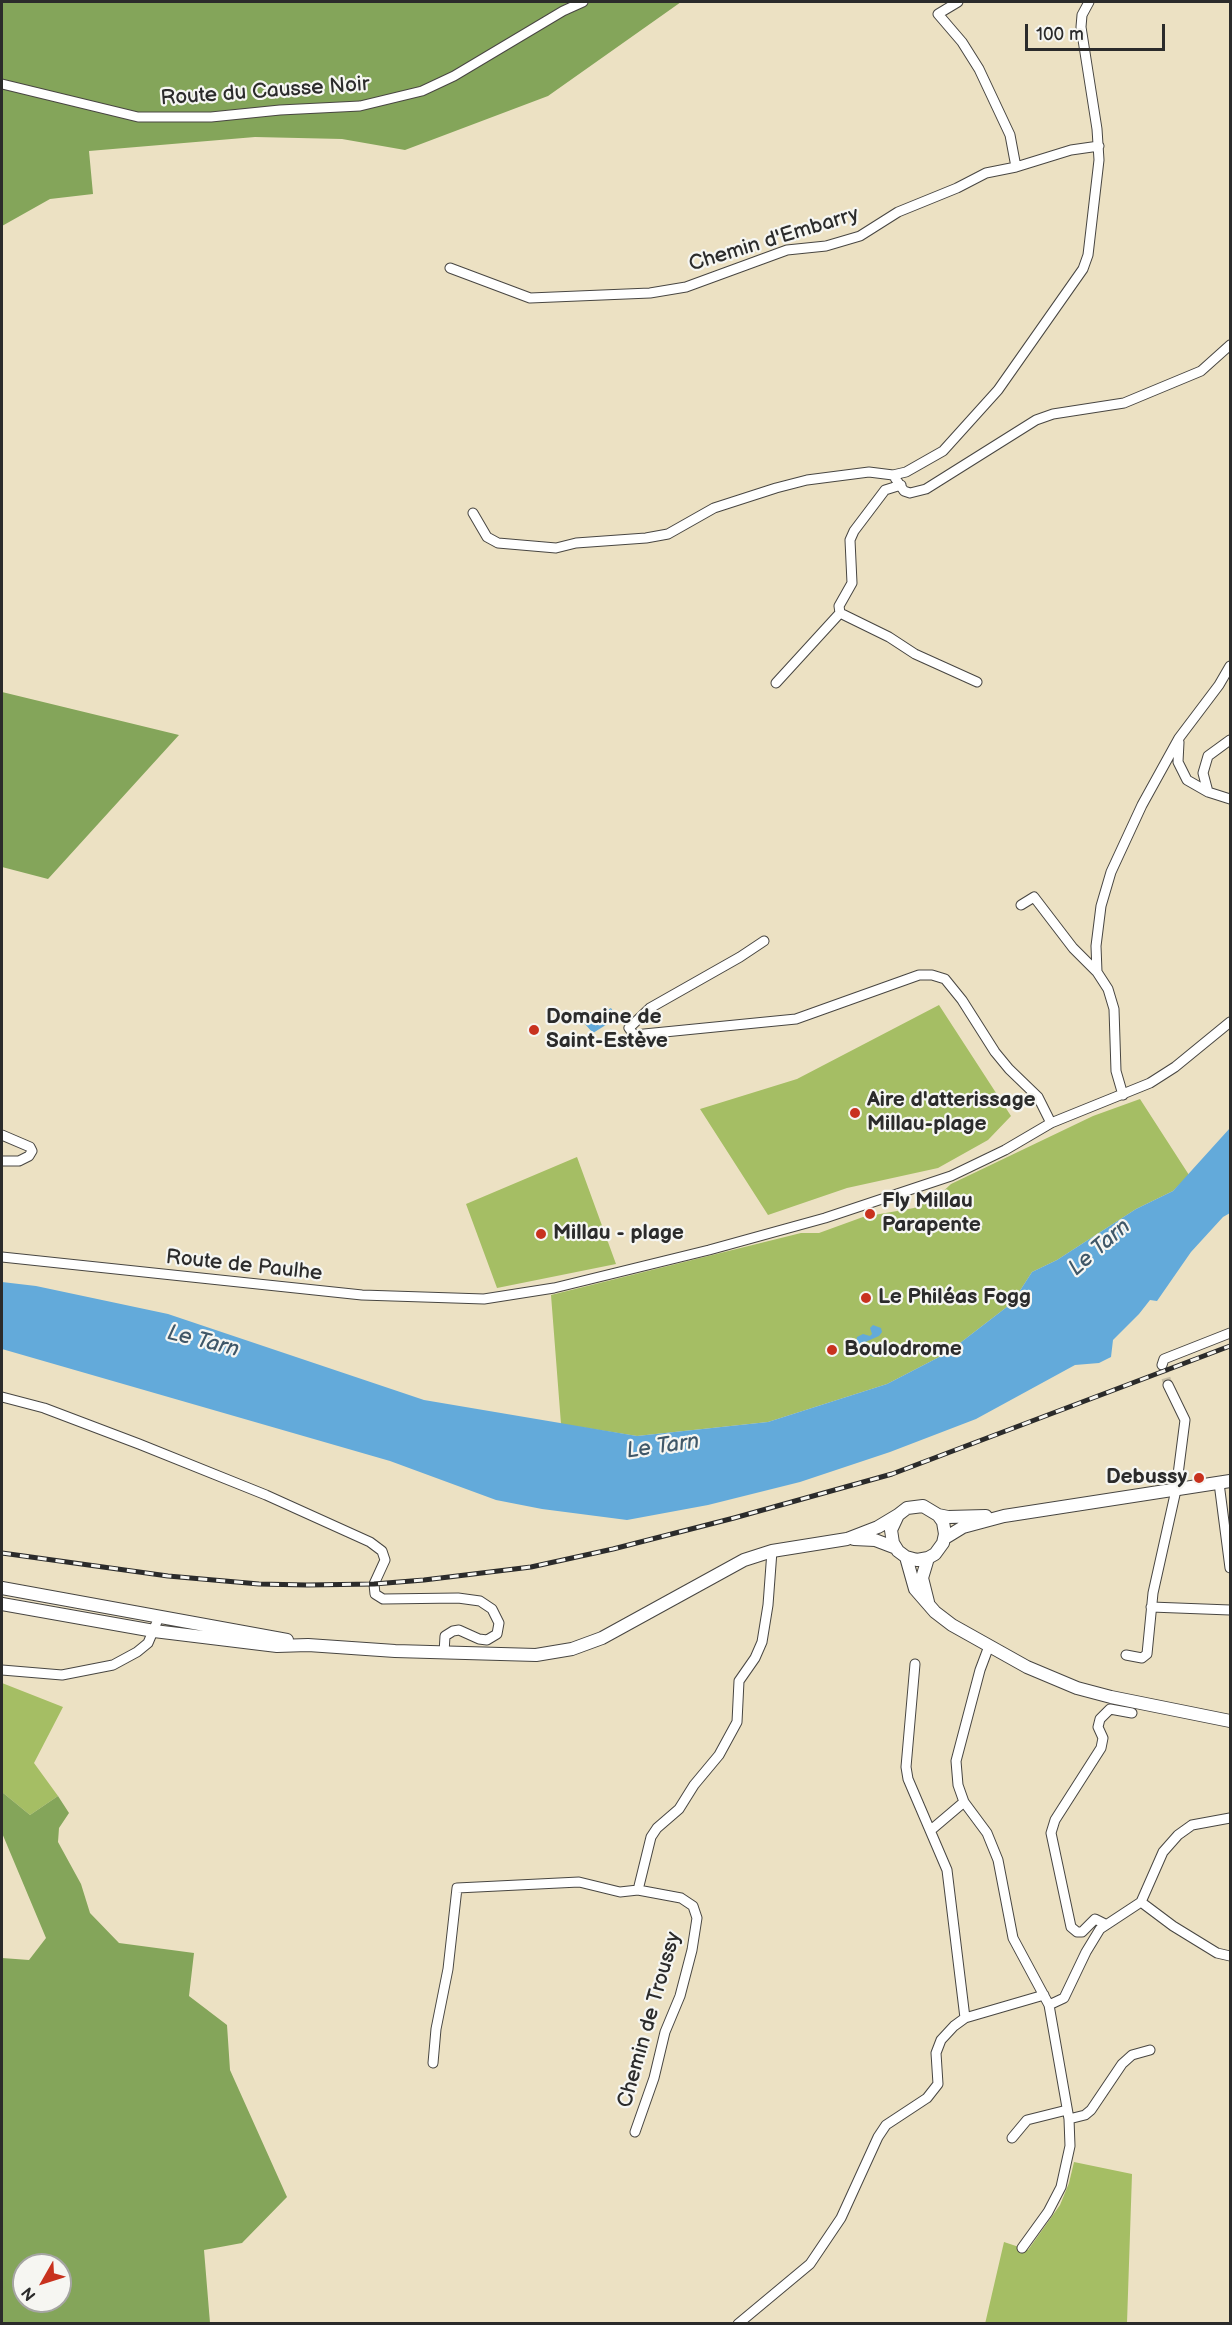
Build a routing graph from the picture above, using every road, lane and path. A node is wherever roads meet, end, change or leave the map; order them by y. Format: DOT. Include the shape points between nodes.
graph roads {
  1 [pos="583,2"];
  2 [pos="958,2"];
  3 [pos="1089,2"];
  4 [pos="2,84"];
  5 [pos="1099,146"];
  6 [pos="1016,167"];
  7 [pos="450,268"];
  8 [pos="1230,345"];
  9 [pos="893,475"];
  10 [pos="901,485"];
  11 [pos="474,513"];
  12 [pos="840,613"];
  13 [pos="1230,666"];
  14 [pos="977,682"];
  15 [pos="776,683"];
  16 [pos="1179,738"];
  17 [pos="1230,740"];
  18 [pos="1208,792"];
  19 [pos="1230,799"];
  20 [pos="1021,905"];
  21 [pos="764,941"];
  22 [pos="1097,972"];
  23 [pos="1230,1022"];
  24 [pos="1123,1095"];
  25 [pos="1051,1123"];
  26 [pos="2,1135"];
  27 [pos="2,1161"];
  28 [pos="2,1257"];
  29 [pos="1230,1333"];
  30 [pos="1162,1365"];
  31 [pos="1168,1385"];
  32 [pos="2,1397"];
  33 [pos="1225,1482"];
  34 [pos="1176,1490"];
  35 [pos="897,1515"];
  36 [pos="938,1515"];
  37 [pos="1004,1516"];
  38 [pos="945,1538"];
  39 [pos="847,1539"];
  40 [pos="896,1548"];
  41 [pos="772,1551"];
  42 [pos="906,1557"];
  43 [pos="928,1558"];
  44 [pos="1230,1568"];
  45 [pos="2,1588"];
  46 [pos="2,1604"];
  47 [pos="928,1604"];
  48 [pos="1151,1607"];
  49 [pos="1230,1610"];
  50 [pos="159,1617"];
  51 [pos="128,1626"];
  52 [pos="154,1631"];
  53 [pos="148,1643"];
  54 [pos="308,1645"];
  55 [pos="989,1646"];
  56 [pos="444,1653"];
  57 [pos="1126,1655"];
  58 [pos="915,1664"];
  59 [pos="2,1670"];
  60 [pos="1132,1713"];
  61 [pos="1230,1721"];
  62 [pos="964,1802"];
  63 [pos="1230,1818"];
  64 [pos="931,1830"];
  65 [pos="638,1890"];
  66 [pos="1141,1902"];
  67 [pos="1105,1924"];
  68 [pos="1230,1956"];
  69 [pos="1044,1995"];
  70 [pos="1049,2005"];
  71 [pos="965,2018"];
  72 [pos="1150,2050"];
  73 [pos="434,2063"];
  74 [pos="1068,2115"];
  75 [pos="635,2132"];
  76 [pos="1012,2138"];
  77 [pos="1022,2248"];
  78 [pos="738,2324"];
  1 -- 4 [label="street, Route du Causse Noir" via="422,91 360,106 211,117 138,117"];
  2 -- 6 [label="street" via="938,14 979,69 1010,135"];
  3 -- 5 [label="street" via="1082,15 1082,42"];
  5 -- 6 [label="street, Chemin d'Embarry"];
  5 -- 9 [label="street" via="1088,255 1075,283 998,390 956,438 930,460"];
  6 -- 7 [label="street, Chemin d'Embarry" via="986,173 898,212 860,236 826,246 787,250 686,287 650,293 530,298"];
  8 -- 10 [label="street" via="1190,377 1124,404 1036,420 926,489 910,493"];
  9 -- 10 [label="street"];
  9 -- 11 [label="street" via="869,472 807,480 714,508 668,534 556,548 498,543 487,537"];
  10 -- 12 [label="street" via="885,490 854,531 850,540 852,583 839,606"];
  12 -- 14 [label="street"];
  12 -- 15 [label="street"];
  13 -- 16 [label="street"];
  16 -- 18 [label="street" via="1178,762 1187,780"];
  16 -- 22 [label="street" via="1111,872 1095,946"];
  17 -- 18 [label="street" via="1208,756 1203,772"];
  18 -- 19 [label="street"];
  20 -- 22 [label="street" via="1034,897"];
  21 -- 25 [label="street" via="650,1008 629,1028 634,1035 796,1019 919,975 932,975 945,979 962,1000 995,1052 1038,1097"];
  22 -- 24 [label="street" via="1114,1009 1116,1071"];
  23 -- 24 [label="street, Route de Paulhe" via="1174,1067"];
  24 -- 25 [label="street, Route de Paulhe"];
  25 -- 28 [label="street, Route de Paulhe" via="970,1169 897,1196 618,1273 484,1299 321,1292"];
  26 -- 27 [label="street" via="32,1151 19,1161"];
  29 -- 30 [label="street" via="1164,1359"];
  31 -- 34 [label="street" via="1185,1420"];
  32 -- 56 [label="street" via="44,1408 139,1444 370,1542 382,1551 385,1560 375,1584 375,1594 383,1599 458,1598 480,1601 492,1608 499,1623 497,1634 487,1640 453,1631 445,1636"];
  33 -- 34 [label="main road"];
  33 -- 44 [label="street"];
  34 -- 37 [label="main road"];
  34 -- 48 [label="street"];
  35 -- 36 [label="main road" via="918,1506"];
  35 -- 39 [label="main road"];
  35 -- 40 [label="main road" via="891,1530"];
  36 -- 37 [label="main road"];
  36 -- 38 [label="main road"];
  37 -- 38 [label="main road" via="963,1527"];
  38 -- 43 [label="main road" via="939,1550"];
  39 -- 40 [label="main road" via="875,1540"];
  39 -- 41 [label="main road"];
  40 -- 42 [label="main road"];
  41 -- 56 [label="main road" via="744,1560 610,1633 572,1649 536,1654"];
  41 -- 65 [label="street" via="762,1642 739,1681 737,1722 719,1755 679,1809 651,1837"];
  42 -- 43 [label="main road"];
  42 -- 47 [label="main road" via="915,1589"];
  43 -- 47 [label="main road" via="922,1578"];
  45 -- 50 [label="main road"];
  46 -- 51 [label="main road"];
  47 -- 55 [label="main road" via="946,1621"];
  48 -- 49 [label="street"];
  48 -- 57 [label="street" via="1147,1654 1142,1658"];
  50 -- 52 [label="street"];
  50 -- 54 [label="main road"];
  51 -- 52 [label="main road"];
  51 -- 53 [label="street"];
  52 -- 53 [label="street"];
  52 -- 54 [label="main road" via="267,1645"];
  53 -- 59 [label="street" via="113,1665 62,1674"];
  54 -- 56 [label="main road"];
  55 -- 61 [label="main road" via="1077,1688"];
  55 -- 62 [label="street" via="956,1761"];
  58 -- 64 [label="street" via="906,1767"];
  60 -- 67 [label="street" via="1110,1709 1100,1719 1101,1748 1055,1820 1052,1833 1071,1927 1082,1932 1095,1919"];
  62 -- 64 [label="street"];
  62 -- 69 [label="street" via="987,1833 998,1860 1014,1938"];
  63 -- 66 [label="street" via="1192,1825 1178,1835 1163,1852"];
  64 -- 71 [label="street" via="947,1870"];
  65 -- 73 [label="street" via="620,1892 579,1882 457,1888"];
  65 -- 75 [label="street, Chemin de Troussy" via="681,1898 693,1906 697,1918 680,1996"];
  66 -- 67 [label="street"];
  66 -- 68 [label="street" via="1217,1953"];
  67 -- 70 [label="street" via="1086,1952 1064,1998"];
  69 -- 70 [label="street"];
  69 -- 71 [label="street"];
  70 -- 74 [label="street"];
  71 -- 78 [label="street" via="941,2040 936,2053 938,2084 927,2098 886,2125 841,2218 810,2264"];
  72 -- 74 [label="street" via="1132,2055 1122,2064 1085,2115"];
  74 -- 76 [label="street" via="1027,2120"];
  74 -- 77 [label="street" via="1070,2146 1061,2187"];
}
